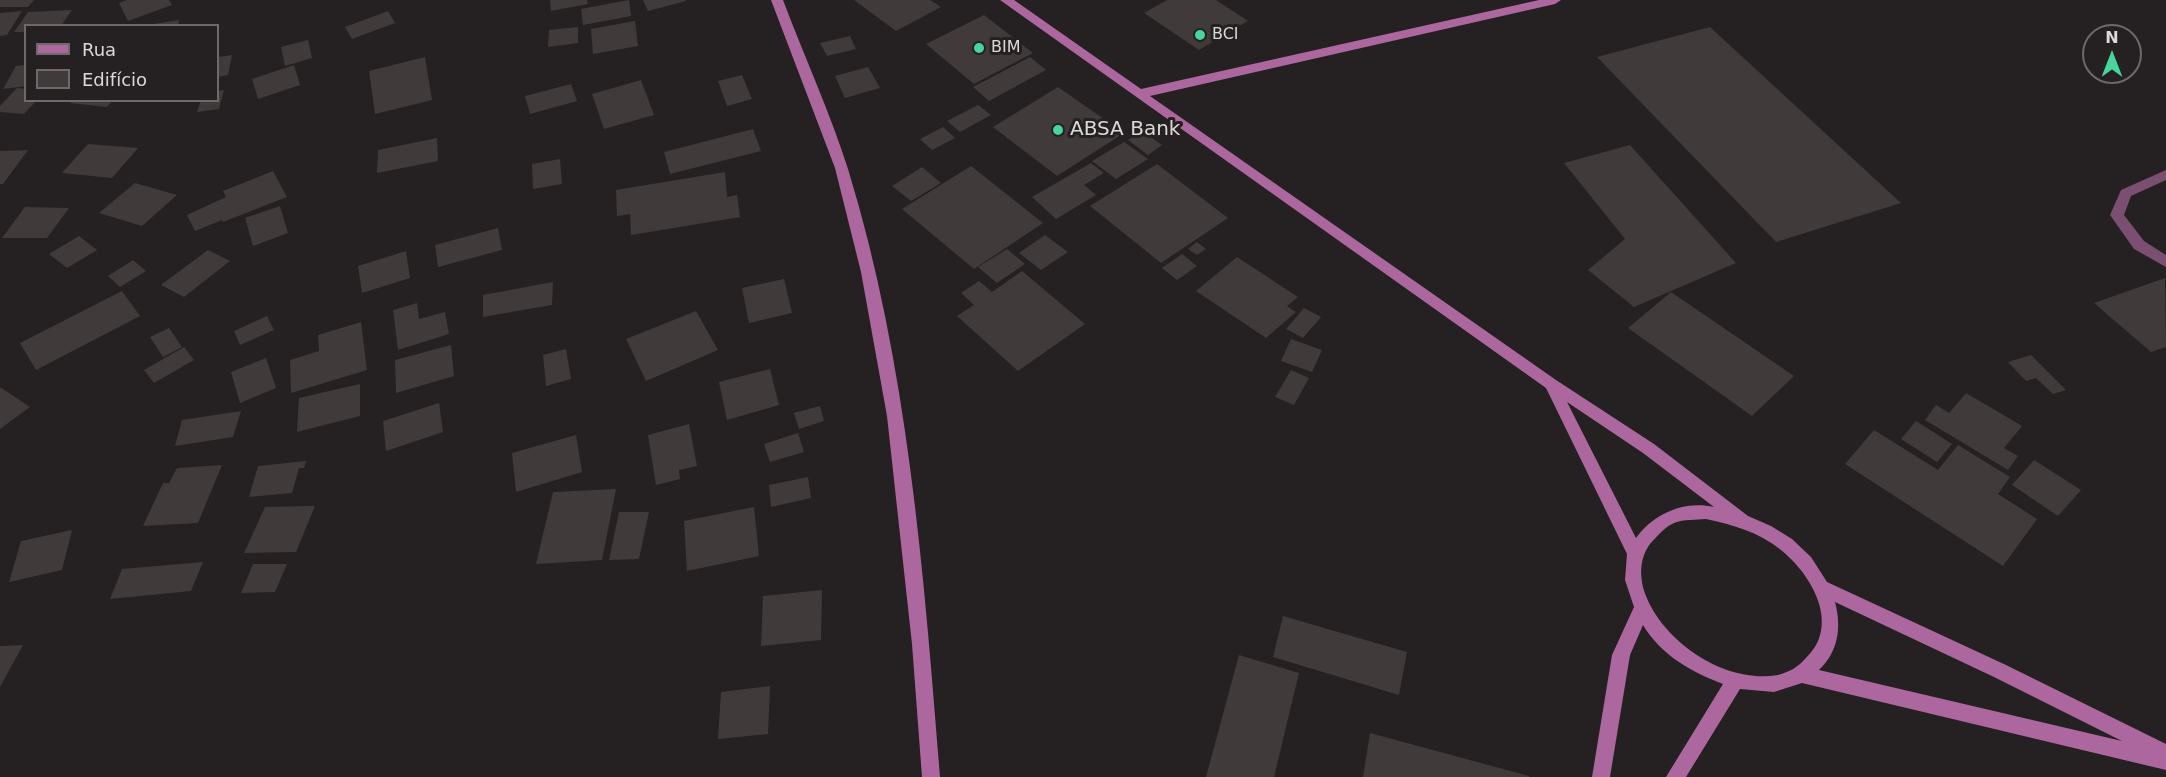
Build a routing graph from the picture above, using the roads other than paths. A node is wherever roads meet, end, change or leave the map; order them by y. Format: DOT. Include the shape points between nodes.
graph roads {
  1 [pos="777,0"];
  2 [pos="1006,0"];
  3 [pos="1555,0"];
  4 [pos="1139,94"];
  5 [pos="2166,175"];
  6 [pos="2166,262"];
  7 [pos="1551,384"];
  8 [pos="1741,519"];
  9 [pos="1635,553"];
  10 [pos="1822,588"];
  11 [pos="1641,610"];
  12 [pos="1803,675"];
  13 [pos="1735,681"];
  14 [pos="2166,754"];
  15 [pos="2166,761"];
  16 [pos="931,777"];
  17 [pos="1601,777"];
  18 [pos="1675,777"];
  1 -- 16 [label="main road" via="841,168 868,272 895,416 921,644"];
  2 -- 4 [label="main road"];
  3 -- 4 [label="main road"];
  4 -- 7 [label="main road"];
  5 -- 6 [label="street" via="2126,193 2117,215 2139,244"];
  7 -- 8 [label="main road" via="1616,423"];
  7 -- 9 [label="main road"];
  8 -- 9 [label="main road" via="1706,512 1674,516 1650,530"];
  8 -- 10 [label="main road" via="1797,554"];
  9 -- 11 [label="main road" via="1632,580"];
  10 -- 12 [label="main road" via="1831,622 1824,652"];
  10 -- 14 [label="main road"];
  11 -- 13 [label="main road" via="1664,640 1697,666"];
  11 -- 17 [label="main road" via="1622,655"];
  12 -- 13 [label="main road" via="1772,684"];
  12 -- 15 [label="main road"];
  13 -- 18 [label="main road"];
}
